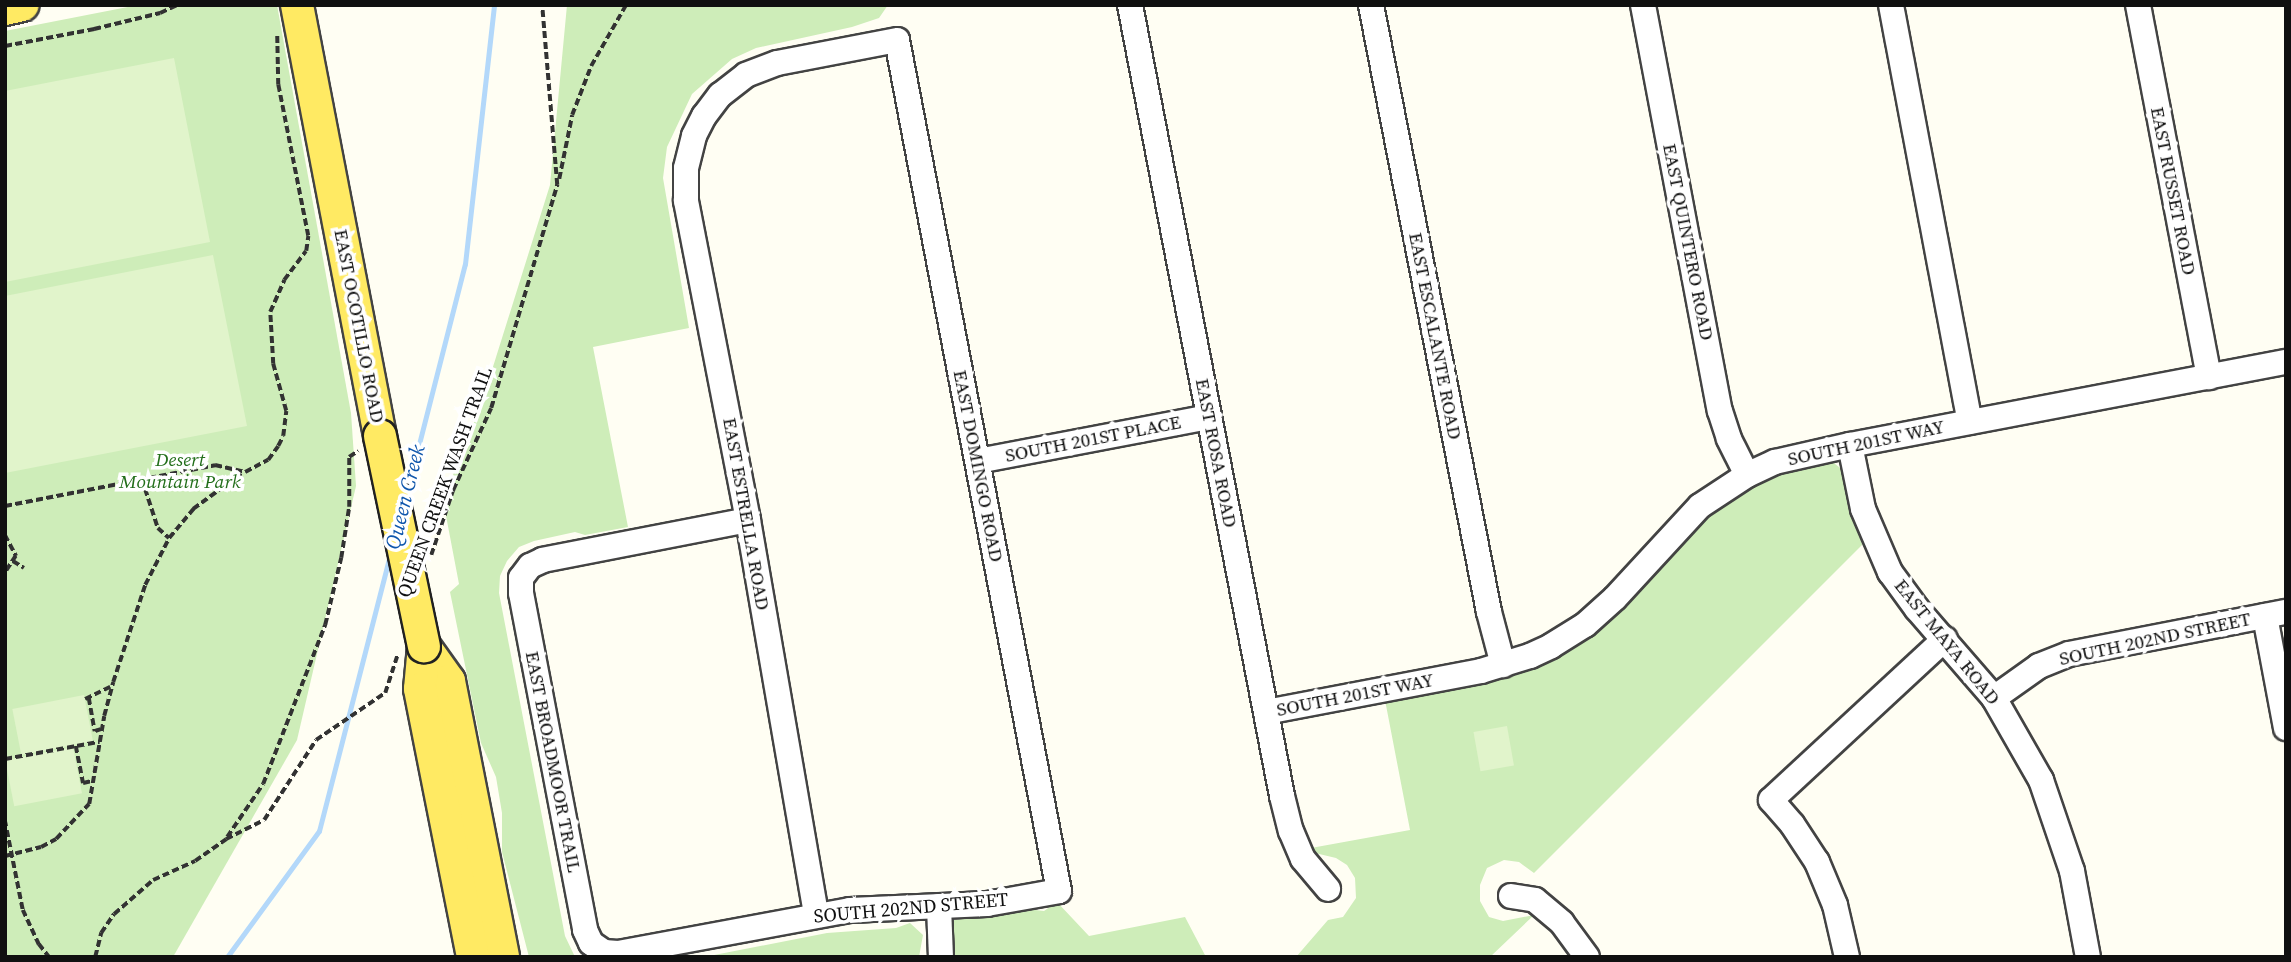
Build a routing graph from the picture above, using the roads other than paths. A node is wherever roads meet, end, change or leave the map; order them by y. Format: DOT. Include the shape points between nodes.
graph roads {
  1 [pos="23,5"];
  2 [pos="1130,5"];
  3 [pos="1371,5"];
  4 [pos="1643,5"];
  5 [pos="1891,5"];
  6 [pos="2138,5"];
  7 [pos="5,9"];
  8 [pos="288,16"];
  9 [pos="897,40"];
  10 [pos="2286,362"];
  11 [pos="2209,377"];
  12 [pos="1209,417"];
  13 [pos="1970,422"];
  14 [pos="1850,445"];
  15 [pos="978,461"];
  16 [pos="1747,475"];
  17 [pos="748,520"];
  18 [pos="2275,614"];
  19 [pos="1945,639"];
  20 [pos="413,645"];
  21 [pos="1503,665"];
  22 [pos="1994,698"];
  23 [pos="1266,712"];
  24 [pos="2286,728"];
  25 [pos="1328,889"];
  26 [pos="1059,891"];
  27 [pos="1511,896"];
  28 [pos="939,906"];
  29 [pos="817,915"];
  30 [pos="599,949"];
  31 [pos="473,957"];
  32 [pos="503,957"];
  33 [pos="941,957"];
  34 [pos="1587,957"];
  35 [pos="1847,957"];
  36 [pos="2088,957"];
  1 -- 7 [label="main road"];
  2 -- 12 [label="street, EAST ROSA ROAD"];
  3 -- 21 [label="street, EAST ESCALANTE ROAD"];
  4 -- 16 [label="street, EAST QUINTERO ROAD" via="1720,411"];
  5 -- 13 [label="street"];
  6 -- 11 [label="street, EAST RUSSET ROAD"];
  8 -- 20 [label="main road, EAST OCOTILLO ROAD, bridge" via="380,436"];
  9 -- 15 [label="street, EAST DOMINGO ROAD"];
  9 -- 17 [label="street, EAST ESTRELLA ROAD" via="761,68 733,85 704,116 689,152 687,201"];
  10 -- 11 [label="street, SOUTH 201ST WAY"];
  11 -- 13 [label="street, SOUTH 201ST WAY"];
  12 -- 15 [label="street, SOUTH 201ST PLACE"];
  12 -- 23 [label="street, EAST ROSA ROAD"];
  13 -- 14 [label="street, SOUTH 201ST WAY"];
  14 -- 16 [label="street, SOUTH 201ST WAY" via="1803,454"];
  14 -- 19 [label="street, EAST MAYA ROAD" via="1863,509 1879,551 1903,591"];
  15 -- 26 [label="street, EAST DOMINGO ROAD"];
  16 -- 21 [label="street, SOUTH 201ST WAY" via="1700,506 1585,625 1551,646"];
  17 -- 29 [label="street, EAST ESTRELLA ROAD"];
  17 -- 30 [label="street, EAST BROADMOOR TRAIL" via="543,560 521,578 585,930"];
  18 -- 22 [label="street, SOUTH 202ND STREET" via="2069,654 2039,666"];
  18 -- 24 [label="street"];
  19 -- 22 [label="street, EAST MAYA ROAD"];
  19 -- 35 [label="street" via="1771,800 1806,843 1822,873"];
  20 -- 31 [label="main road, EAST OCOTILLO ROAD"];
  20 -- 32 [label="main road, EAST OCOTILLO ROAD" via="449,681"];
  21 -- 23 [label="street, SOUTH 201ST WAY"];
  22 -- 36 [label="street, EAST MAYA ROAD" via="2027,751 2053,809 2072,871"];
  23 -- 25 [label="street, EAST ROSA ROAD" via="1291,831 1303,859"];
  26 -- 28 [label="street, SOUTH 202ND STREET" via="987,904"];
  27 -- 34 [label="street" via="1535,900 1562,923"];
  28 -- 29 [label="street, SOUTH 202ND STREET" via="850,909"];
  28 -- 33 [label="street"];
  29 -- 30 [label="street, SOUTH 202ND STREET" via="618,953"];
}
